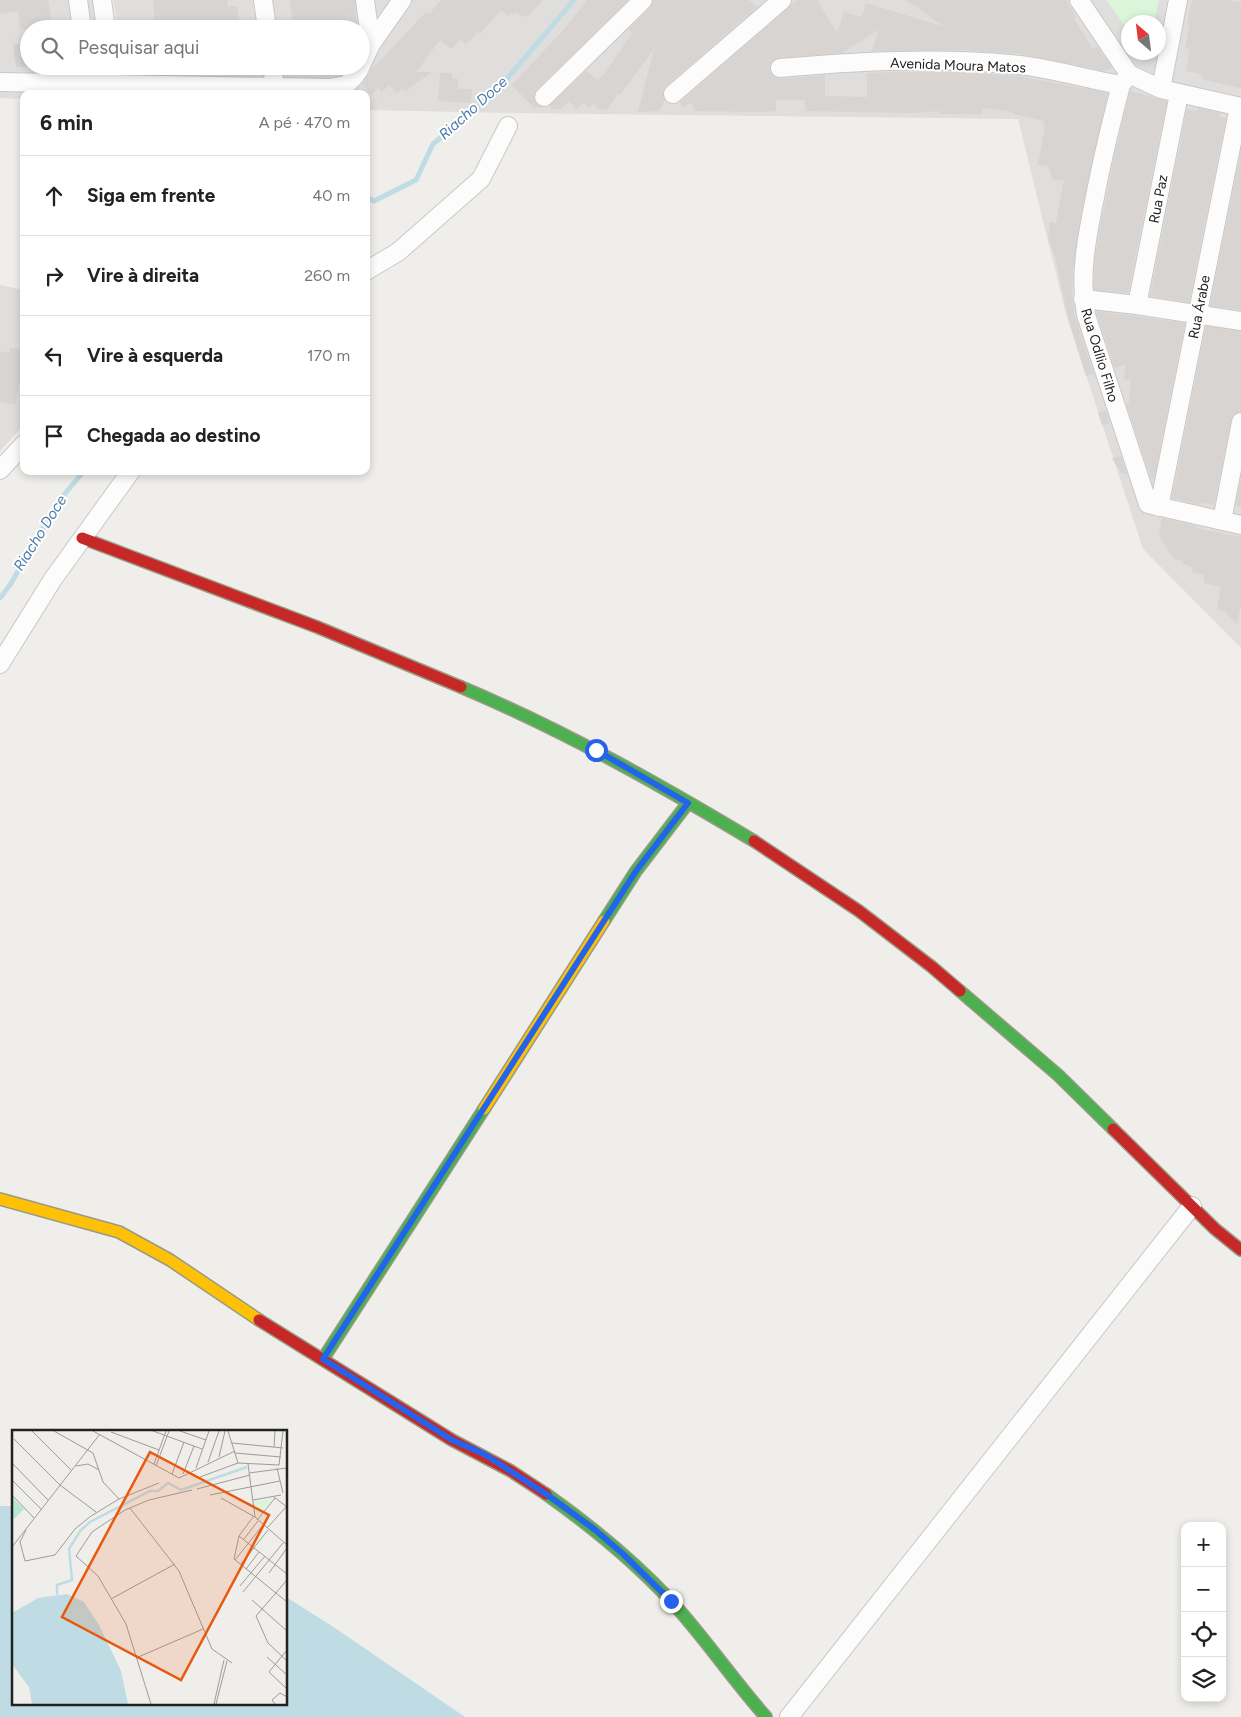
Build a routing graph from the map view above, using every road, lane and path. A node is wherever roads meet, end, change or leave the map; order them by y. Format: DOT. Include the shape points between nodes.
graph roads {
  1 [pos="78,0"];
  2 [pos="102,0"];
  3 [pos="264,0"];
  4 [pos="365,0"];
  5 [pos="402,0"];
  6 [pos="642,0"];
  7 [pos="782,0"];
  8 [pos="1079,0"];
  9 [pos="1178,0"];
  10 [pos="81,20"];
  11 [pos="105,20"];
  12 [pos="266,20"];
  13 [pos="368,20"];
  14 [pos="370,37"];
  15 [pos="371,44"];
  16 [pos="780,68"];
  17 [pos="89,75"];
  18 [pos="112,75"];
  19 [pos="273,75"];
  20 [pos="354,75"];
  21 [pos="1125,80"];
  22 [pos="0,82"];
  23 [pos="90,84"];
  24 [pos="113,84"];
  25 [pos="275,88"];
  26 [pos="1161,89"];
  27 [pos="673,94"];
  28 [pos="1179,94"];
  29 [pos="544,98"];
  30 [pos="1240,107"];
  31 [pos="508,126"];
  32 [pos="370,269"];
  33 [pos="1083,299"];
  34 [pos="1137,304"];
  35 [pos="1197,313"];
  36 [pos="1241,321"];
  37 [pos="1241,422"];
  38 [pos="20,448"];
  39 [pos="0,470"];
  40 [pos="127,475"];
  41 [pos="1154,505"];
  42 [pos="1222,521"];
  43 [pos="1241,525"];
  44 [pos="82,538"];
  45 [pos="0,664"];
  46 [pos="688,803"];
  47 [pos="0,1199"];
  48 [pos="1192,1206"];
  49 [pos="1241,1250"];
  50 [pos="323,1359"];
  51 [pos="766,1717"];
  52 [pos="789,1717"];
  1 -- 10 [label="street"];
  2 -- 11 [label="street"];
  3 -- 12 [label="street"];
  4 -- 13 [label="street"];
  5 -- 15 [label="street"];
  6 -- 29 [label="street"];
  7 -- 27 [label="street"];
  8 -- 21 [label="street"];
  9 -- 26 [label="street"];
  14 -- 15 [label="street"];
  16 -- 21 [label="street, Avenida Moura Matos" via="850,62 963,62 1033,67"];
  17 -- 23 [label="street"];
  18 -- 24 [label="street"];
  19 -- 25 [label="street"];
  20 -- 25 [label="street" via="346,84 330,88"];
  21 -- 26 [label="street, Avenida Moura Matos"];
  21 -- 33 [label="street, Rua Odílio Filho" via="1105,148 1084,254"];
  22 -- 23 [label="street"];
  23 -- 24 [label="street"];
  24 -- 25 [label="street"];
  26 -- 28 [label="street, Avenida Moura Matos"];
  28 -- 30 [label="street, Avenida Moura Matos"];
  28 -- 34 [label="street, Rua Paz"];
  30 -- 35 [label="street, Rua Árabe"];
  31 -- 32 [label="street" via="481,179 398,252"];
  33 -- 34 [label="street"];
  33 -- 41 [label="street, Rua Odílio Filho"];
  34 -- 35 [label="street"];
  35 -- 36 [label="street"];
  35 -- 41 [label="street, Rua Árabe"];
  37 -- 42 [label="street"];
  38 -- 39 [label="street"];
  40 -- 44 [label="street"];
  41 -- 42 [label="street"];
  42 -- 43 [label="street"];
  44 -- 45 [label="street"];
  44 -- 46 [label="street" via="317,626 516,710 596,750"];
  46 -- 48 [label="street" via="753,840 859,912 932,967 1058,1075"];
  46 -- 50 [label="street" via="631,880"];
  47 -- 50 [label="street" via="119,1232 170,1260"];
  48 -- 49 [label="street"];
  48 -- 52 [label="street"];
  50 -- 51 [label="street" via="452,1440 484,1454 594,1529 671,1601"];
}
